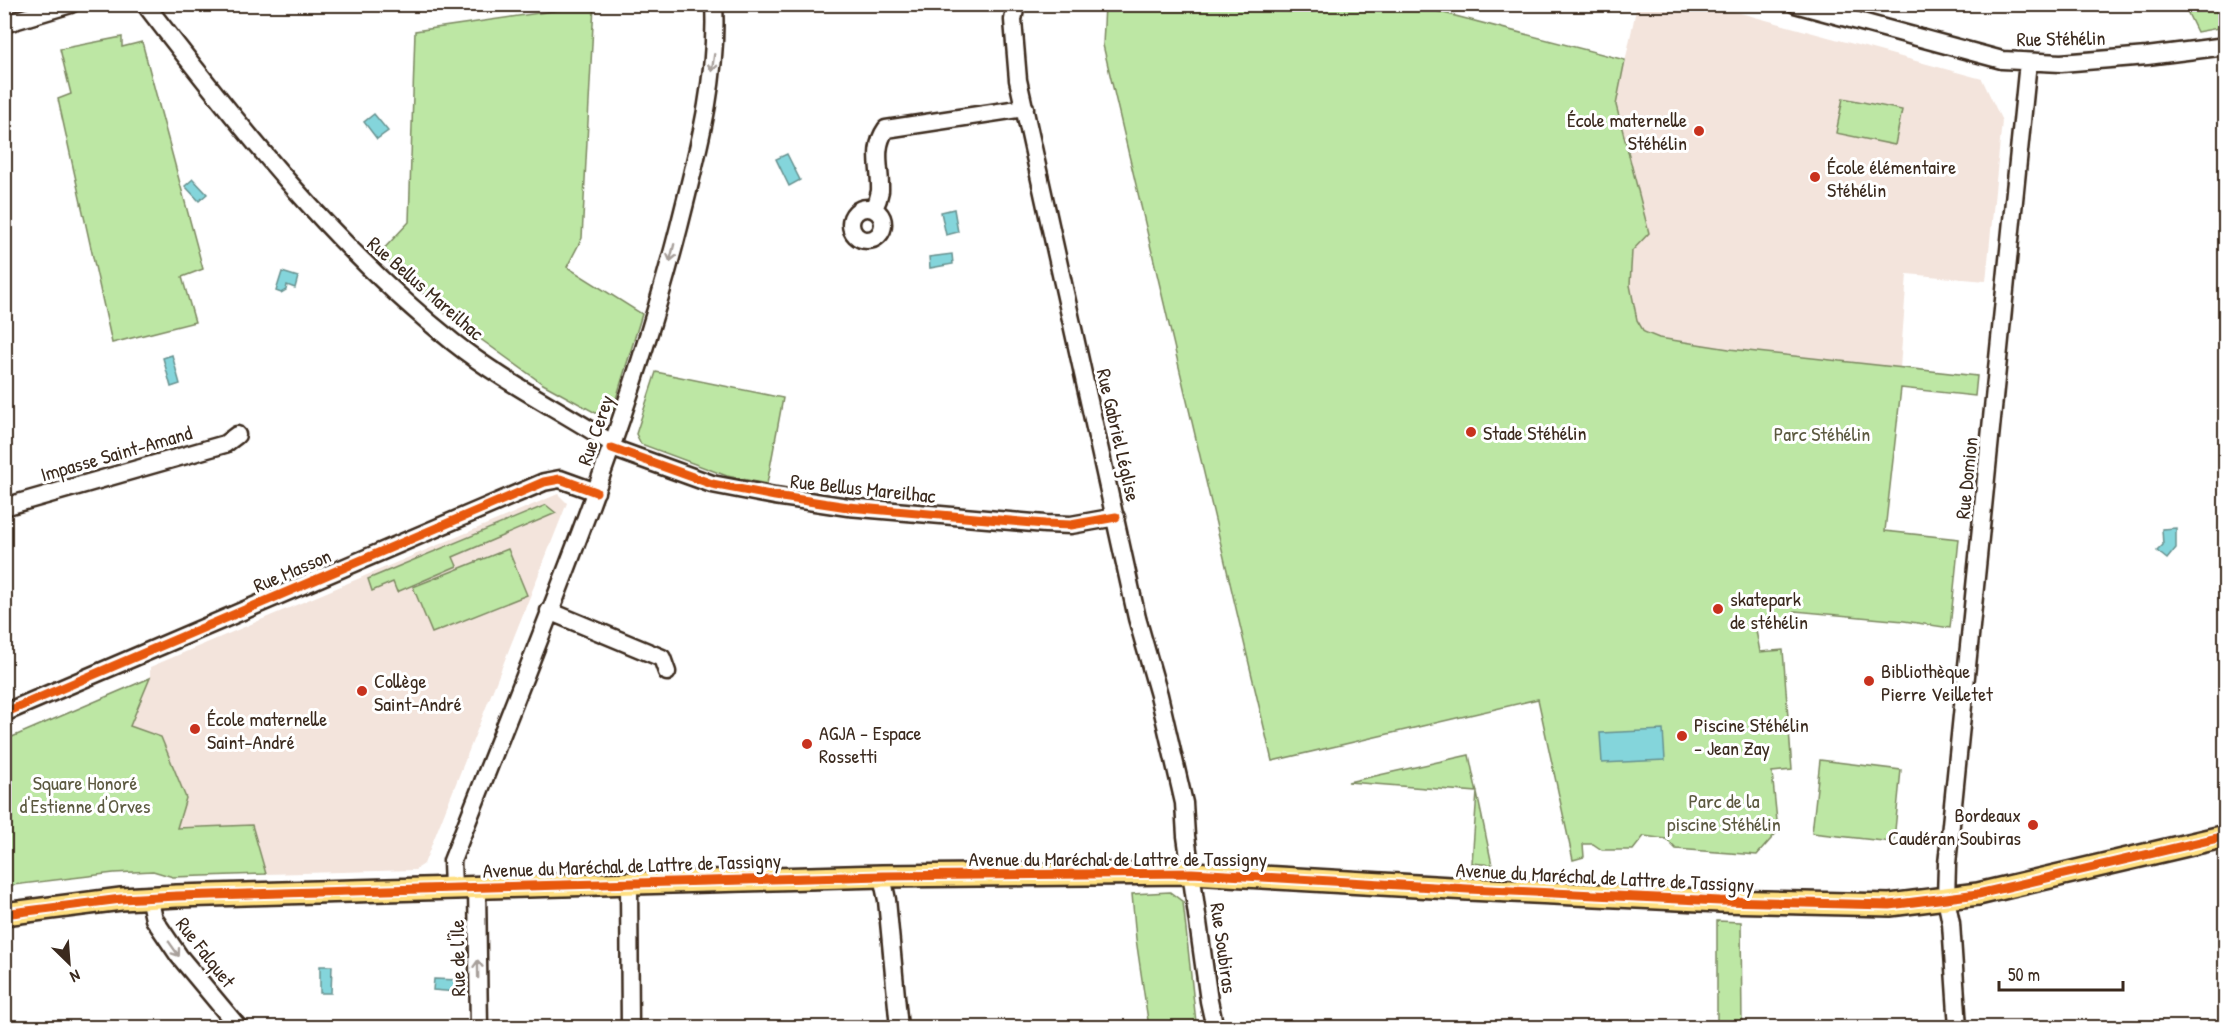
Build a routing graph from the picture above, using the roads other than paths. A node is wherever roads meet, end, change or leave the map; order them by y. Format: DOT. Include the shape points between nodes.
graph roads {
  1 [pos="70,4"];
  2 [pos="145,4"];
  3 [pos="714,4"];
  4 [pos="1016,4"];
  5 [pos="1795,4"];
  6 [pos="1863,4"];
  7 [pos="1863,22"];
  8 [pos="4,24"];
  9 [pos="2226,46"];
  10 [pos="2028,62"];
  11 [pos="1025,108"];
  12 [pos="874,209"];
  13 [pos="237,435"];
  14 [pos="612,448"];
  15 [pos="596,492"];
  16 [pos="4,507"];
  17 [pos="1116,517"];
  18 [pos="549,611"];
  19 [pos="667,672"];
  20 [pos="4,713"];
  21 [pos="2226,836"];
  22 [pos="1192,873"];
  23 [pos="882,876"];
  24 [pos="629,883"];
  25 [pos="477,887"];
  26 [pos="453,888"];
  27 [pos="149,897"];
  28 [pos="1946,899"];
  29 [pos="4,914"];
  30 [pos="239,1028"];
  31 [pos="479,1028"];
  32 [pos="630,1028"];
  33 [pos="899,1028"];
  34 [pos="1215,1028"];
  35 [pos="1958,1028"];
  1 -- 8 [label="street"];
  2 -- 14 [label="street, Rue Bellus Mareilhac" via="214,94 351,251 453,342 509,383 610,442"];
  3 -- 14 [label="street, Rue Cerey, one-way" via="715,46 707,112 662,292"];
  4 -- 11 [label="street, Rue Gabriel Léglise" via="1013,20 1017,70"];
  5 -- 7 [label="street, Rue Stéhélin"];
  6 -- 7 [label="street"];
  7 -- 10 [label="street, Rue Stéhélin" via="2002,60"];
  9 -- 10 [label="street, Rue Stéhélin" via="2061,63"];
  10 -- 28 [label="street, Rue Domion"];
  11 -- 12 [label="street" via="886,129 878,151 880,194"];
  11 -- 17 [label="street, Rue Gabriel Léglise"];
  13 -- 16 [label="street, Impasse Saint-Amand" via="225,444"];
  14 -- 15 [label="street, Rue Cerey"];
  14 -- 17 [label="street, Rue Bellus Mareilhac" via="712,484 848,507 1045,525"];
  15 -- 18 [label="street, Rue Cerey"];
  15 -- 20 [label="street, Rue Masson" via="560,479 544,482"];
  17 -- 22 [label="street, Rue Gabriel Léglise" via="1184,803"];
  18 -- 19 [label="street" via="662,658"];
  18 -- 26 [label="street, Rue Cerey" via="452,861"];
  21 -- 28 [label="main road, Avenue du Maréchal de Lattre de Tassigny"];
  22 -- 23 [label="main road, Avenue du Maréchal de Lattre de Tassigny"];
  22 -- 28 [label="main road, Avenue du Maréchal de Lattre de Tassigny" via="1720,901 1890,905"];
  22 -- 34 [label="street, Rue Soubiras"];
  23 -- 24 [label="main road, Avenue du Maréchal de Lattre de Tassigny"];
  23 -- 33 [label="street"];
  24 -- 25 [label="main road, Avenue du Maréchal de Lattre de Tassigny"];
  24 -- 32 [label="street"];
  25 -- 26 [label="main road, Avenue du Maréchal de Lattre de Tassigny"];
  31 -- 25 [label="street, Rue de l'Île, one-way"];
  26 -- 27 [label="main road, Avenue du Maréchal de Lattre de Tassigny"];
  27 -- 29 [label="main road, Avenue du Maréchal de Lattre de Tassigny"];
  27 -- 30 [label="street, Rue Falquet, one-way" via="154,919 179,956"];
  28 -- 35 [label="street, Rue Domion"];
}
